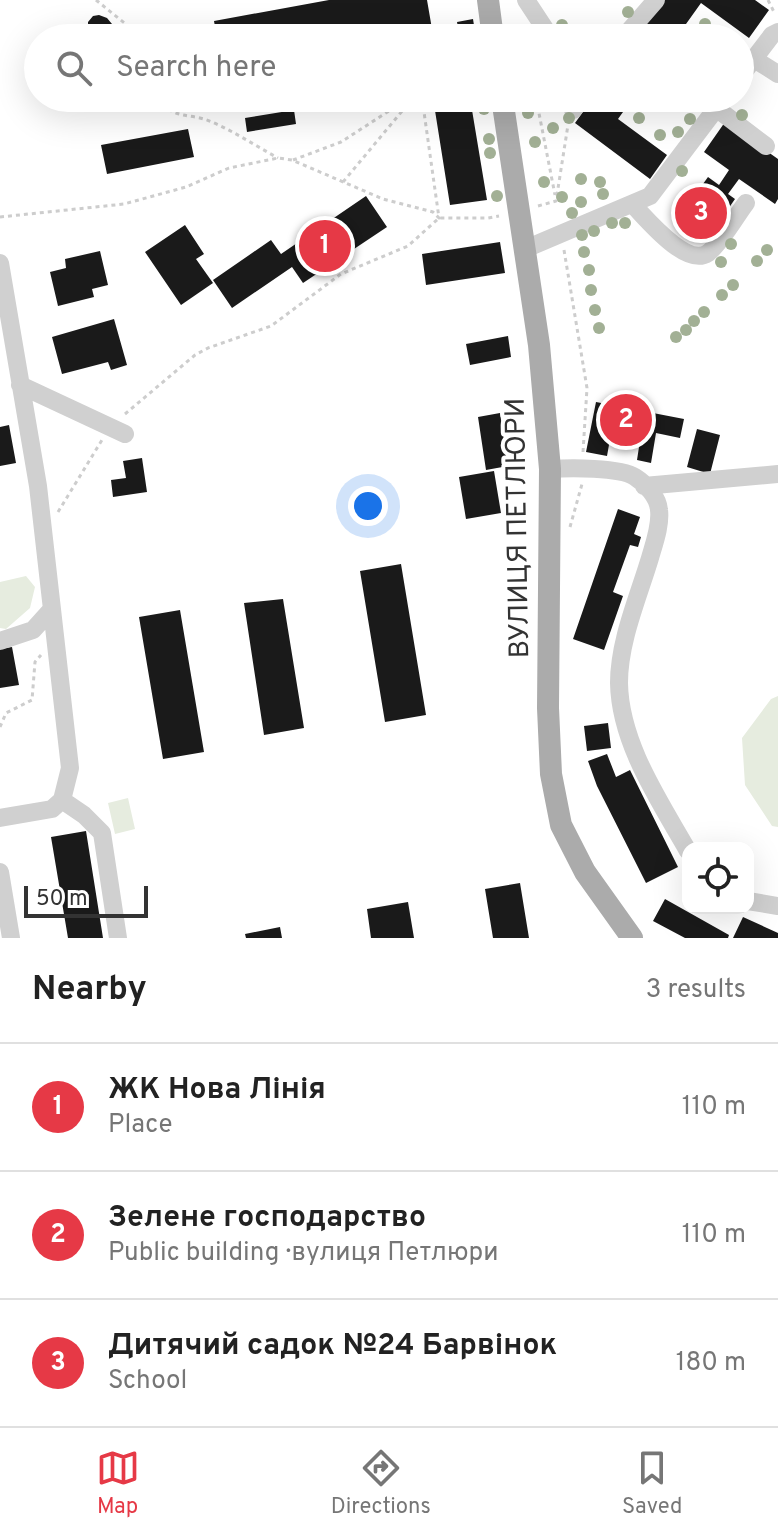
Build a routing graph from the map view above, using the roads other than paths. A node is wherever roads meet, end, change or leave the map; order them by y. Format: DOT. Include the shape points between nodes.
graph roads {
  1 [pos="488,0"];
  2 [pos="526,0"];
  3 [pos="656,0"];
  4 [pos="491,24"];
  5 [pos="542,24"];
  6 [pos="635,24"];
  7 [pos="778,32"];
  8 [pos="754,59"];
  9 [pos="778,74"];
  10 [pos="504,112"];
  11 [pos="713,112"];
  12 [pos="730,112"];
  13 [pos="766,146"];
  14 [pos="746,203"];
  15 [pos="633,205"];
  16 [pos="525,249"];
  17 [pos="0,263"];
  18 [pos="2,284"];
  19 [pos="20,385"];
  20 [pos="117,430"];
  21 [pos="550,469"];
  22 [pos="778,474"];
  23 [pos="644,486"];
  24 [pos="51,610"];
  25 [pos="0,641"];
  26 [pos="62,800"];
  27 [pos="0,818"];
  28 [pos="683,842"];
  29 [pos="0,872"];
  30 [pos="754,902"];
  31 [pos="778,906"];
  32 [pos="11,938"];
  33 [pos="118,938"];
  34 [pos="632,938"];
  1 -- 4 [label="main road"];
  2 -- 5 [label="street"];
  3 -- 6 [label="street"];
  7 -- 8 [label="street"];
  8 -- 9 [label="street"];
  10 -- 16 [label="main road, ВУЛИЦЯ ПЕТЛЮРИ"];
  11 -- 15 [label="street" via="650,196"];
  12 -- 13 [label="street"];
  14 -- 15 [label="street" via="707,253 696,256 682,251"];
  15 -- 16 [label="street"];
  16 -- 21 [label="main road, ВУЛИЦЯ ПЕТЛЮРИ"];
  17 -- 18 [label="street"];
  18 -- 19 [label="street"];
  19 -- 20 [label="street"];
  19 -- 24 [label="street"];
  21 -- 23 [label="street" via="583,467 633,475"];
  21 -- 34 [label="main road, ВУЛИЦЯ ПЕТЛЮРИ" via="551,774 561,825 585,872"];
  22 -- 23 [label="street"];
  23 -- 28 [label="street" via="656,497 660,513 623,647 619,682 623,717 646,778"];
  24 -- 25 [label="street" via="33,630"];
  24 -- 26 [label="street" via="70,768"];
  26 -- 27 [label="street" via="52,809"];
  26 -- 33 [label="street" via="102,833"];
  29 -- 32 [label="street"];
  30 -- 31 [label="street"];
}
